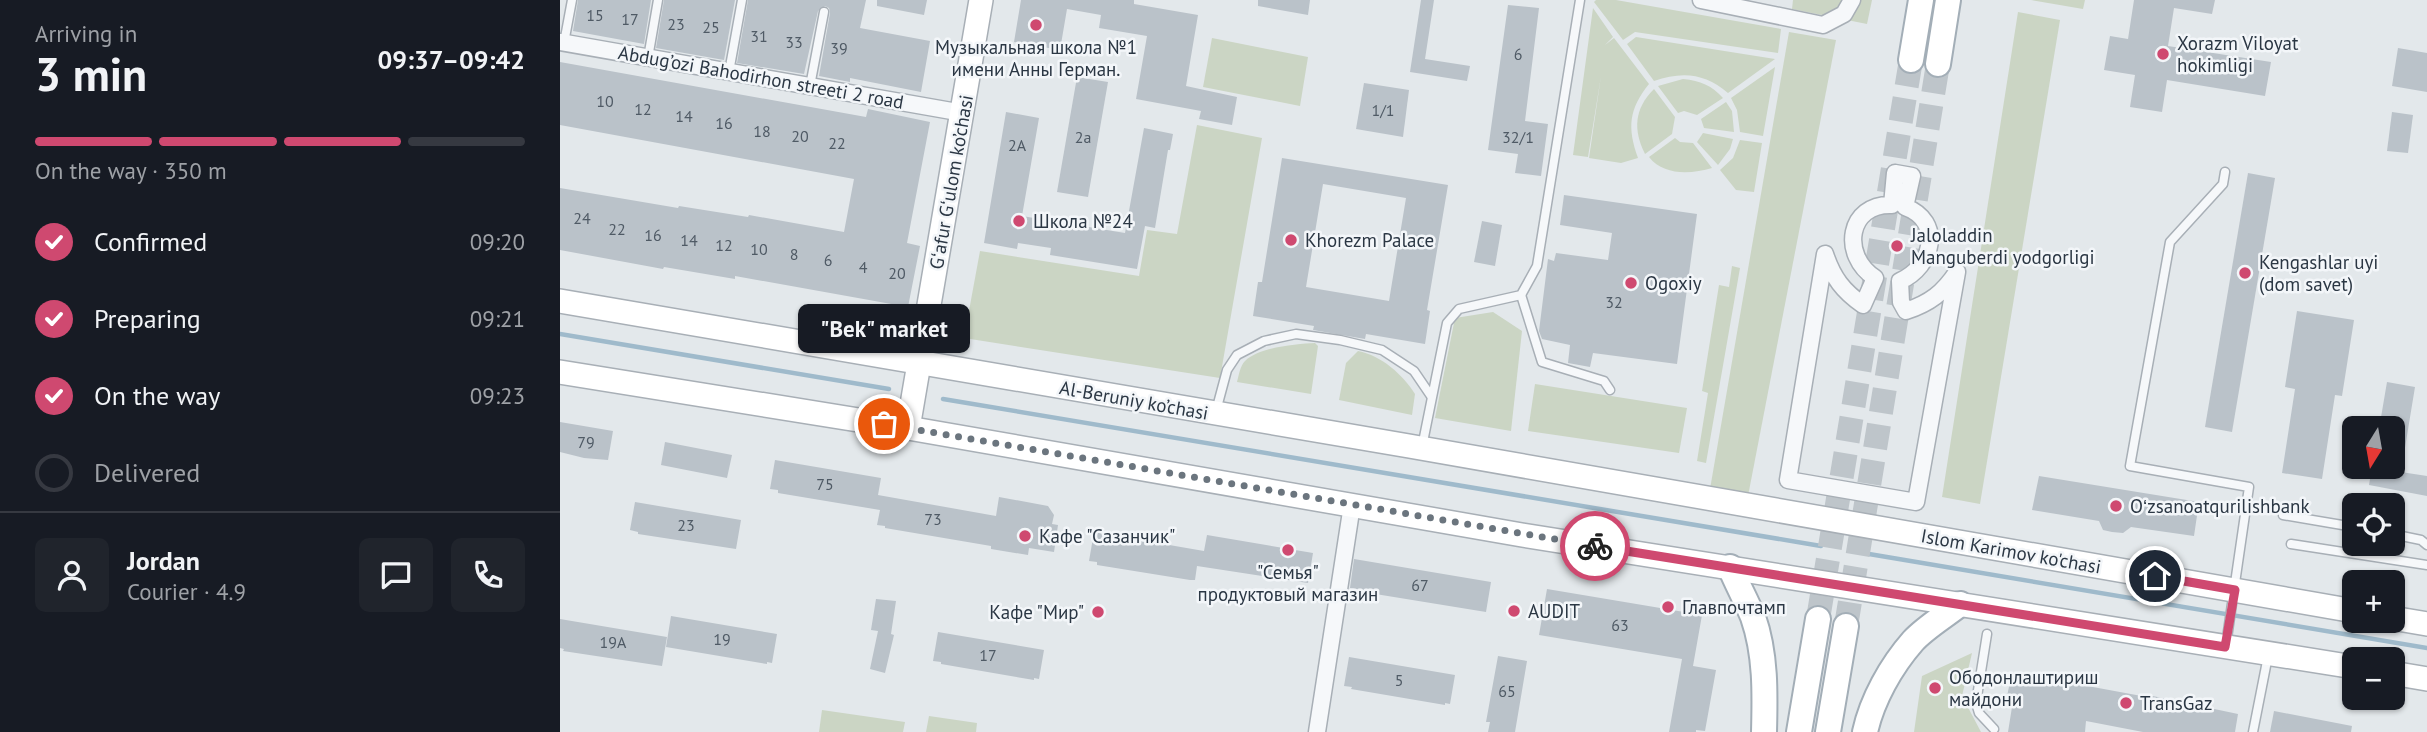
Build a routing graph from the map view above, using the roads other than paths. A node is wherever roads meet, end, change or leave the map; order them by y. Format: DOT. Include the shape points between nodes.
graph roads {
  1 [pos="572,0"];
  2 [pos="658,0"];
  3 [pos="741,0"];
  4 [pos="981,0"];
  5 [pos="1580,0"];
  6 [pos="1701,0"];
  7 [pos="1852,0"];
  8 [pos="1921,0"];
  9 [pos="1948,0"];
  10 [pos="824,12"];
  11 [pos="562,42"];
  12 [pos="648,58"];
  13 [pos="1911,60"];
  14 [pos="1938,64"];
  15 [pos="729,72"];
  16 [pos="810,86"];
  17 [pos="962,113"];
  18 [pos="2225,172"];
  19 [pos="1521,295"];
  20 [pos="560,301"];
  21 [pos="921,364"];
  22 [pos="560,372"];
  23 [pos="1610,390"];
  24 [pos="1431,396"];
  25 [pos="1216,413"];
  26 [pos="908,428"];
  27 [pos="1422,448"];
  28 [pos="1709,500"];
  29 [pos="1916,502"];
  30 [pos="1352,505"];
  31 [pos="2283,515"];
  32 [pos="2342,525"];
  33 [pos="2405,537"];
  34 [pos="2291,544"];
  35 [pos="2427,545"];
  36 [pos="2427,565"];
  37 [pos="1730,567"];
  38 [pos="2234,600"];
  39 [pos="1960,604"];
  40 [pos="2342,610"];
  41 [pos="1818,619"];
  42 [pos="2405,620"];
  43 [pos="2427,624"];
  44 [pos="1846,625"];
  45 [pos="1987,634"];
  46 [pos="2227,638"];
  47 [pos="2269,654"];
  48 [pos="2342,665"];
  49 [pos="2405,674"];
  50 [pos="2427,675"];
  51 [pos="1994,729"];
  52 [pos="1317,732"];
  53 [pos="1764,732"];
  54 [pos="1799,732"];
  55 [pos="1828,732"];
  56 [pos="1865,732"];
  57 [pos="2253,732"];
  1 -- 11 [label="lane"];
  2 -- 12 [label="lane"];
  3 -- 15 [label="lane"];
  4 -- 17 [label="main road, Gʻafur Gʻulom ko’chasi"];
  5 -- 19 [label="lane" via="1537,266"];
  6 -- 7 [label="street" via="1823,25 1844,14"];
  8 -- 13 [label="main road"];
  9 -- 14 [label="main road"];
  10 -- 16 [label="lane"];
  11 -- 12 [label="street, Abdug’ozi Bahodirhon streeti 2 road"];
  12 -- 15 [label="street, Abdug’ozi Bahodirhon streeti 2 road"];
  15 -- 16 [label="street, Abdug’ozi Bahodirhon streeti 2 road"];
  16 -- 17 [label="street, Abdug’ozi Bahodirhon streeti 2 road"];
  17 -- 21 [label="main road, Gʻafur Gʻulom ko’chasi"];
  18 -- 38 [label="lane" via="2222,184 2170,242 2130,466 2249,487"];
  19 -- 23 [label="lane" via="1542,362 1604,381"];
  19 -- 24 [label="lane" via="1459,309 1447,323"];
  20 -- 21 [label="main road, Al-Beruniy ko’chasi"];
  21 -- 25 [label="main road, Al-Beruniy ko’chasi"];
  21 -- 26 [label="main road, Gʻafur Gʻulom ko’chasi"];
  22 -- 26 [label="main road"];
  24 -- 25 [label="lane" via="1414,371 1382,350 1296,334 1264,341 1237,355 1227,370"];
  24 -- 27 [label="lane"];
  25 -- 27 [label="main road, Al-Beruniy ko’chasi"];
  26 -- 30 [label="main road"];
  27 -- 28 [label="main road, Al-Beruniy ko’chasi"];
  28 -- 38 [label="main road, Islom Karimov ko'chasi"];
  29 -- 29 [label="street" via="1957,272 1927,304 1906,311 1900,281 1922,266 1930,242 1921,218 1905,207 1912,176 1895,173 1892,205 1864,215 1853,237 1857,261 1875,278 1863,305 1832,275 1825,254 1788,480"];
  30 -- 37 [label="main road"];
  30 -- 52 [label="street"];
  31 -- 32 [label="lane"];
  33 -- 35 [label="lane"];
  34 -- 36 [label="lane"];
  37 -- 39 [label="main road"];
  37 -- 53 [label="main road" via="1753,618 1762,654"];
  38 -- 40 [label="main road, Islom Karimov ko'chasi"];
  38 -- 46 [label="lane"];
  39 -- 46 [label="main road"];
  39 -- 56 [label="main road" via="1914,640 1889,674"];
  41 -- 54 [label="main road"];
  42 -- 43 [label="main road"];
  44 -- 55 [label="main road"];
  45 -- 51 [label="lane" via="1976,703"];
  46 -- 47 [label="main road"];
  47 -- 48 [label="main road"];
  47 -- 57 [label="lane"];
  49 -- 50 [label="main road"];
}
